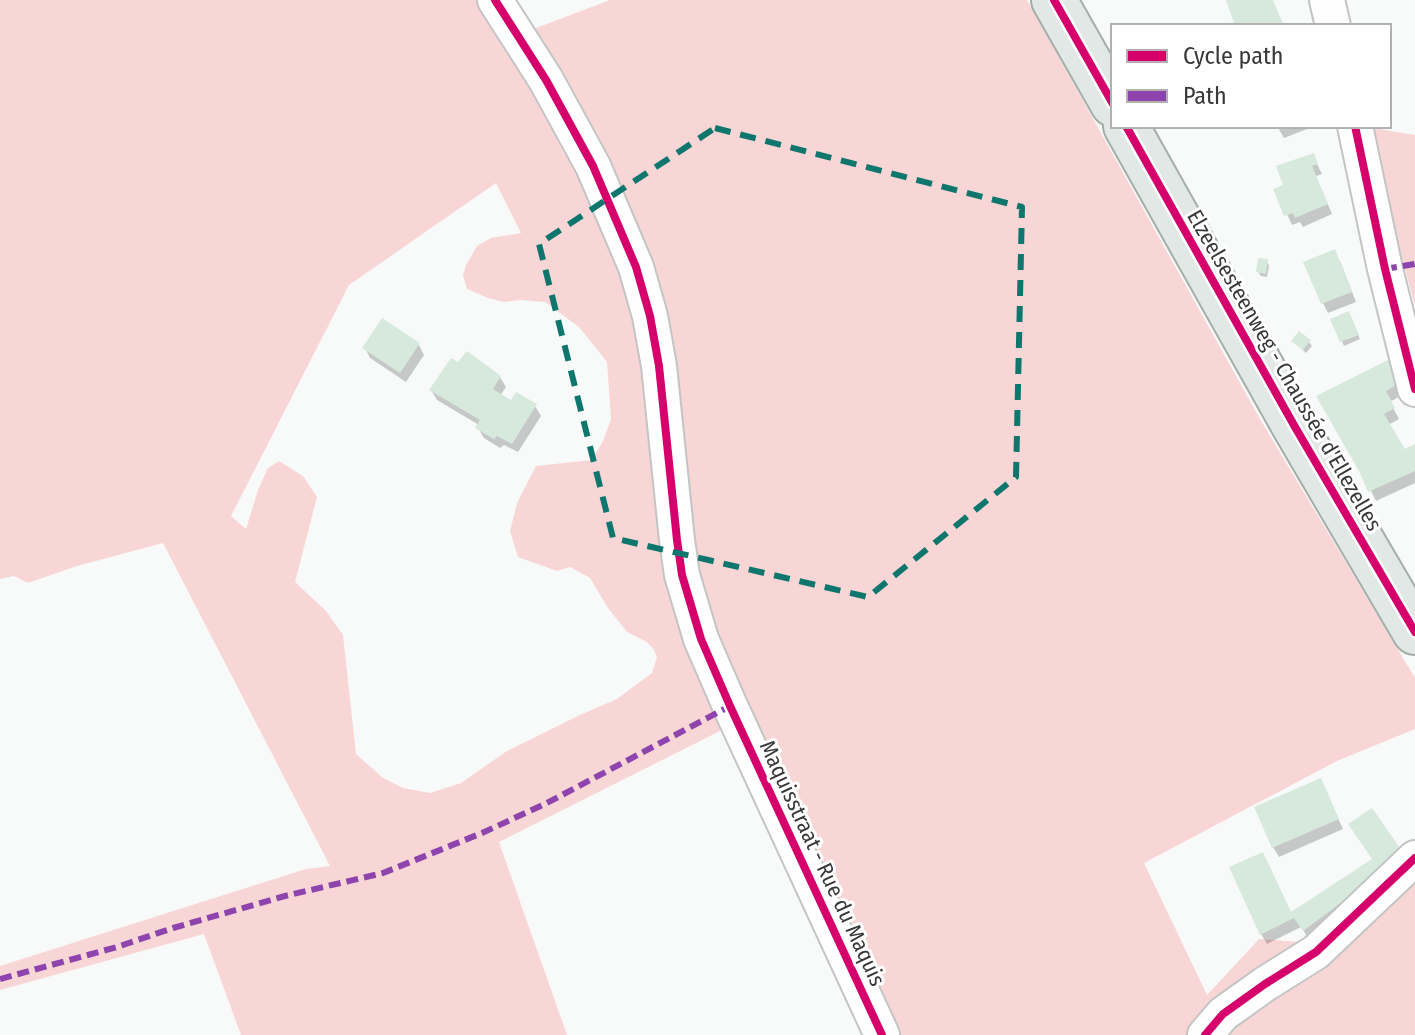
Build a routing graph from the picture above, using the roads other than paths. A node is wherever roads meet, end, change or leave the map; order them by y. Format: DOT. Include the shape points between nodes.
graph roads {
  1 [pos="495,0"];
  2 [pos="1054,0"];
  3 [pos="1327,0"];
  4 [pos="1333,24"];
  5 [pos="1111,100"];
  6 [pos="1127,128"];
  7 [pos="1355,128"];
  8 [pos="1415,389"];
  9 [pos="1415,632"];
  10 [pos="1415,858"];
  11 [pos="882,1035"];
  12 [pos="1205,1035"];
  1 -- 11 [label="street, Maquisstraat - Rue du Maquis" via="593,166 636,267 659,366 682,575 701,639"];
  2 -- 5 [label="main road"];
  3 -- 4 [label="street"];
  6 -- 9 [label="main road, Elzeelsesteenweg - Chaussée d'Ellezelles"];
  7 -- 8 [label="street"];
  10 -- 12 [label="street" via="1316,952 1223,1014"];
}
